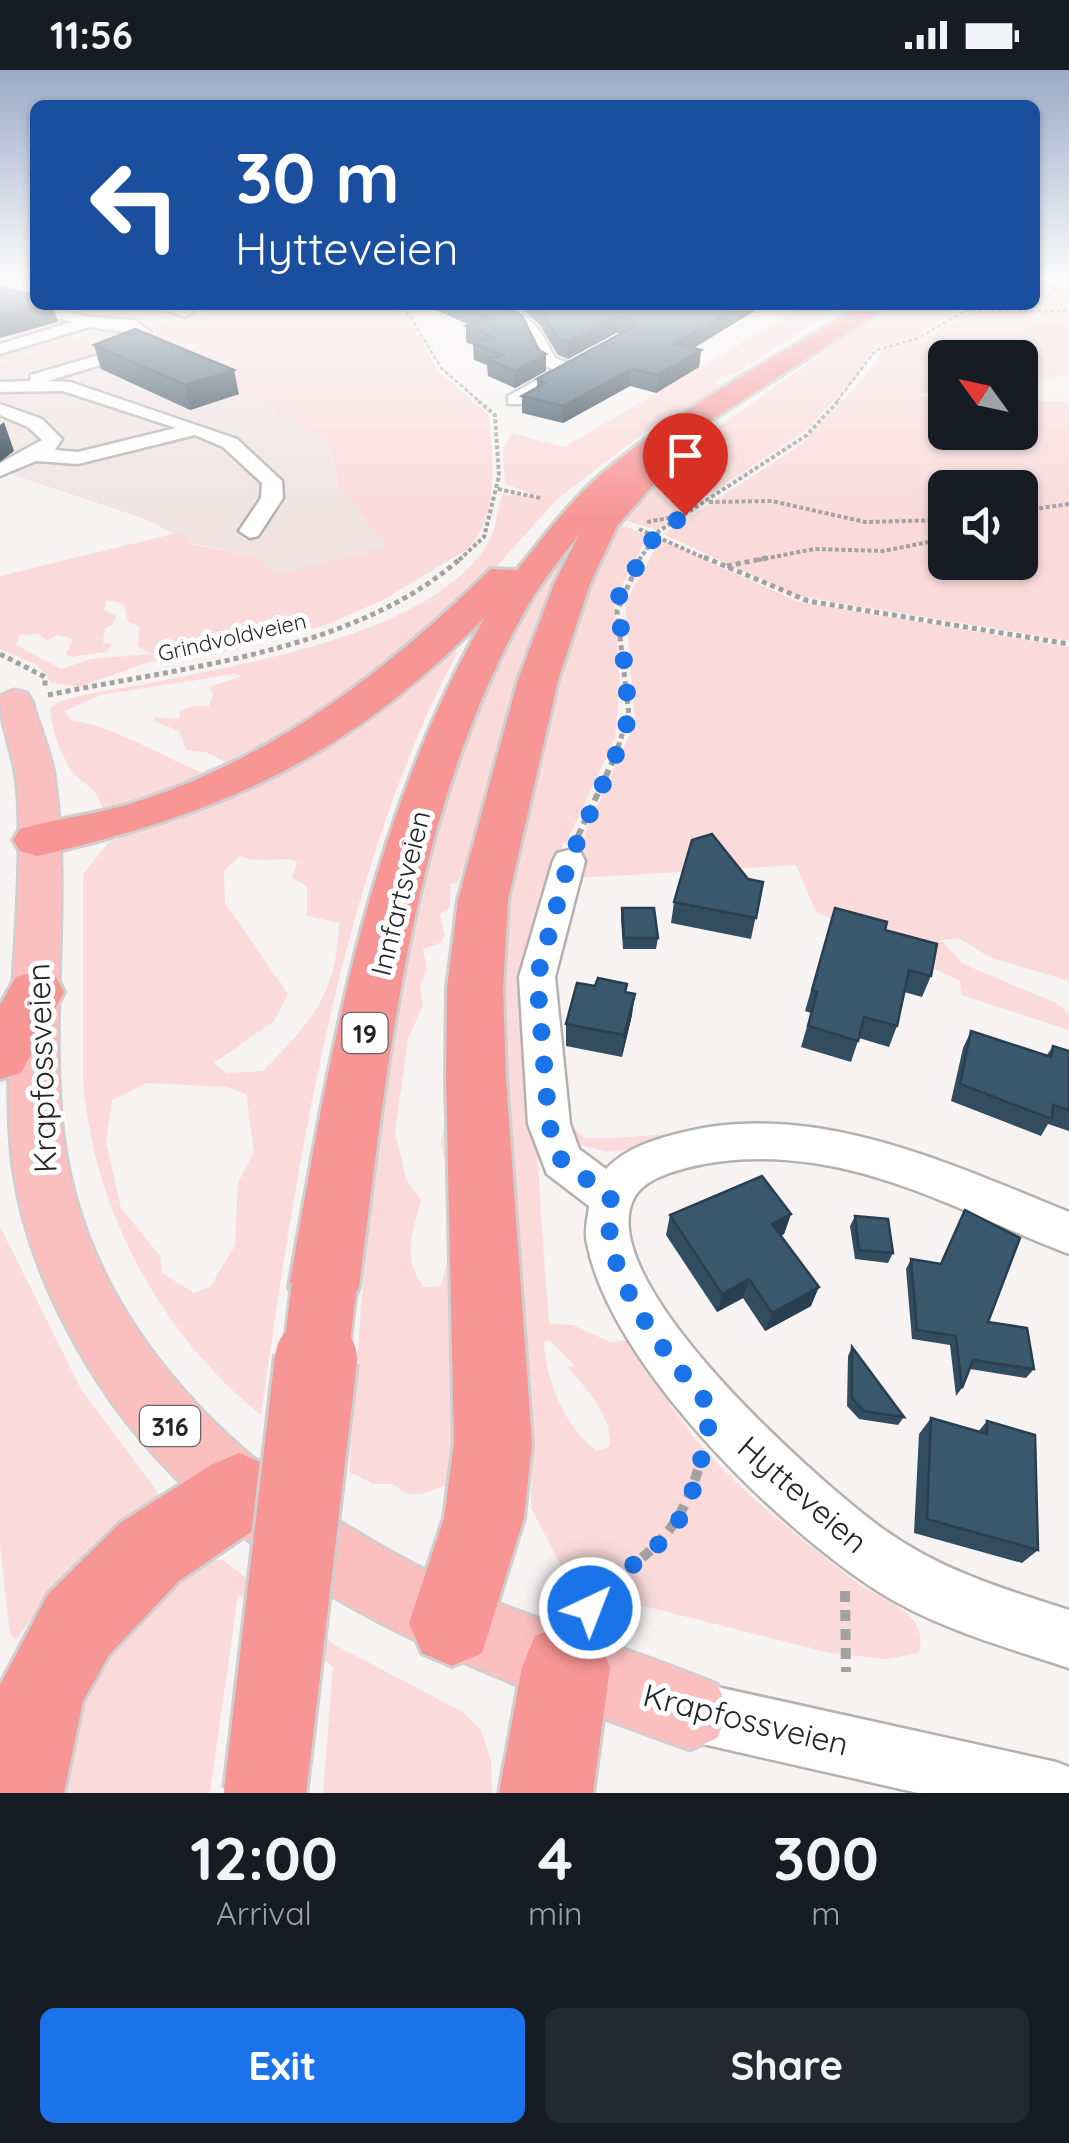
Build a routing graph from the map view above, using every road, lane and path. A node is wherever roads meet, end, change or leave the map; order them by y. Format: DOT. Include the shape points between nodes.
graph roads {
  1 [pos="112,357"];
  2 [pos="435,357"];
  3 [pos="546,357"];
  4 [pos="796,357"];
  5 [pos="871,357"];
  6 [pos="27,385"];
  7 [pos="0,387"];
  8 [pos="514,400"];
  9 [pos="0,409"];
  10 [pos="197,429"];
  11 [pos="672,436"];
  12 [pos="35,455"];
  13 [pos="0,470"];
  14 [pos="498,490"];
  15 [pos="702,503"];
  16 [pos="1069,504"];
  17 [pos="1038,508"];
  18 [pos="552,514"];
  19 [pos="685,515"];
  20 [pos="928,520"];
  21 [pos="636,522"];
  22 [pos="250,531"];
  23 [pos="656,534"];
  24 [pos="928,541"];
  25 [pos="726,566"];
  26 [pos="1069,644"];
  27 [pos="0,654"];
  28 [pos="15,697"];
  29 [pos="0,778"];
  30 [pos="37,840"];
  31 [pos="569,861"];
  32 [pos="36,992"];
  33 [pos="0,1056"];
  34 [pos="611,1197"];
  35 [pos="1069,1233"];
  36 [pos="712,1409"];
  37 [pos="239,1493"];
  38 [pos="844,1535"];
  39 [pos="452,1622"];
  40 [pos="578,1638"];
  41 [pos="1069,1638"];
  42 [pos="846,1672"];
  43 [pos="690,1711"];
  44 [pos="0,1760"];
  45 [pos="3,1793"];
  46 [pos="17,1793"];
  47 [pos="265,1793"];
  48 [pos="546,1793"];
  49 [pos="1056,1793"];
  1 -- 6 [label="street"];
  2 -- 14 [label="path, Grindvoldveien" via="493,411"];
  3 -- 8 [label="street" via="577,365"];
  4 -- 11 [label="highway, Innfartsveien / 19"];
  5 -- 15 [label="path" via="807,435"];
  6 -- 7 [label="street"];
  6 -- 10 [label="street" via="64,386"];
  9 -- 12 [label="street" via="35,423 52,439"];
  10 -- 12 [label="street" via="93,455"];
  10 -- 22 [label="street" via="230,442 272,481 272,498"];
  11 -- 18 [label="highway, Innfartsveien / 19"];
  11 -- 39 [label="highway" via="666,453 602,523 572,584 538,680 483,900 476,1078 493,1443 484,1518"];
  12 -- 13 [label="street"];
  14 -- 18 [label="path"];
  14 -- 28 [label="path, Grindvoldveien" via="479,546 380,612 274,649"];
  15 -- 19 [label="path"];
  15 -- 20 [label="path" via="760,500 865,522"];
  16 -- 17 [label="path"];
  18 -- 30 [label="highway" via="518,563 441,642 333,726 161,810"];
  18 -- 47 [label="highway, Innfartsveien / 19, bridge" via="428,784 398,881 362,1046 324,1287"];
  19 -- 21 [label="path"];
  19 -- 23 [label="path"];
  23 -- 25 [label="path"];
  23 -- 31 [label="path" via="618,598 627,724"];
  24 -- 25 [label="path" via="883,550 814,549"];
  25 -- 26 [label="path" via="808,601"];
  27 -- 28 [label="path" via="45,677"];
  28 -- 30 [label="main road, Krapfossveien / 316" via="36,778"];
  29 -- 30 [label="main road"];
  30 -- 32 [label="main road, Krapfossveien / 316"];
  31 -- 34 [label="street" via="537,978 549,1124 562,1161"];
  32 -- 33 [label="highway"];
  32 -- 37 [label="main road, Krapfossveien / 316" via="40,1164 60,1257 120,1362 181,1441"];
  34 -- 35 [label="street" via="641,1164 680,1149 744,1141 808,1144 866,1156"];
  34 -- 36 [label="street, Hytteveien" via="607,1236 614,1259 641,1312"];
  36 -- 38 [label="street, Hytteveien" via="754,1457"];
  36 -- 40 [label="path" via="682,1522 656,1550 593,1592"];
  37 -- 39 [label="main road, Krapfossveien / 316" via="283,1530 370,1584"];
  37 -- 46 [label="highway" via="136,1558 86,1609 43,1690"];
  38 -- 41 [label="street, Hytteveien" via="932,1590"];
  38 -- 42 [label="path"];
  39 -- 40 [label="main road, Krapfossveien / 316"];
  40 -- 43 [label="main road, Krapfossveien / 316"];
  40 -- 48 [label="highway"];
  43 -- 49 [label="street, Krapfossveien"];
  44 -- 45 [label="highway"];
}
